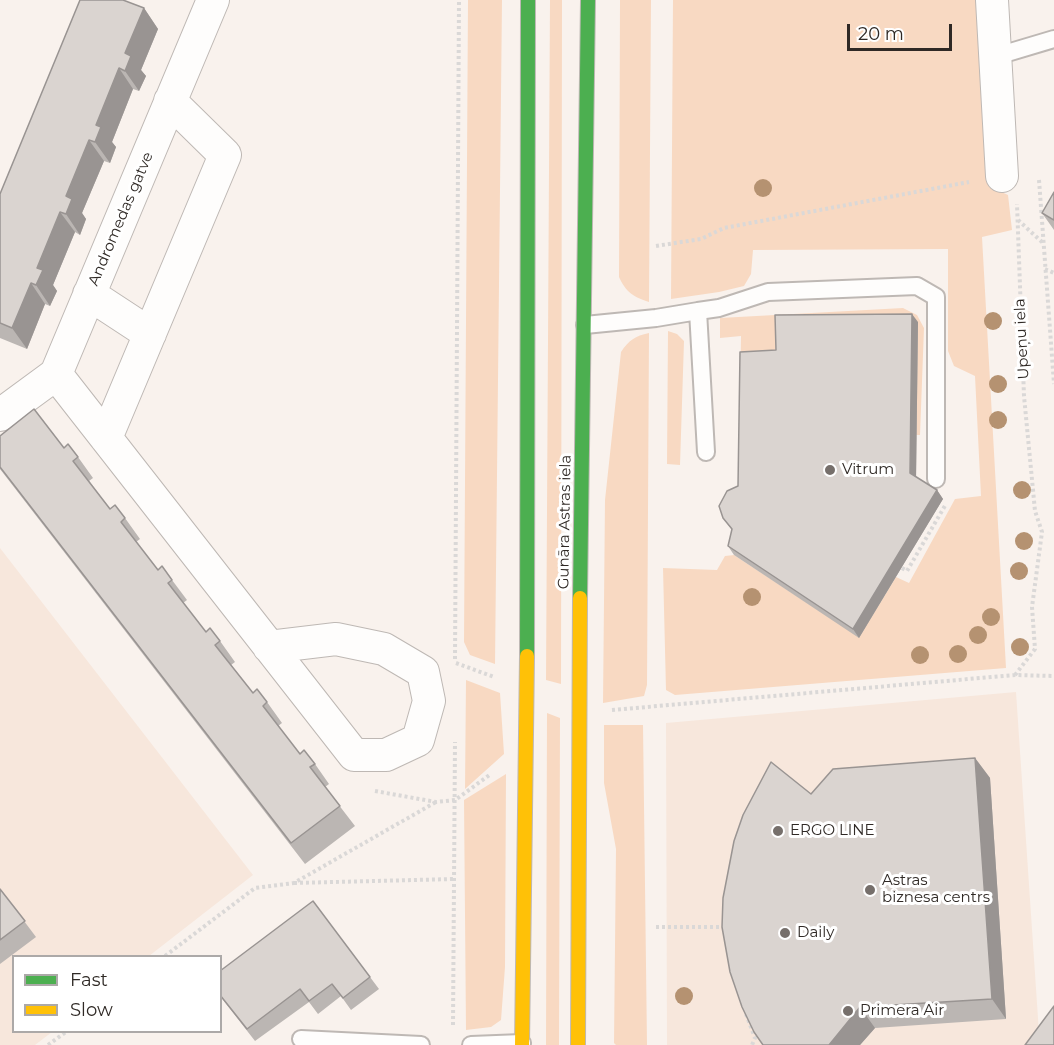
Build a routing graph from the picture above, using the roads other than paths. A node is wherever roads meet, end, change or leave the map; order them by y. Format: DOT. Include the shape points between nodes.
graph roads {
  1 [pos="213,0"];
  2 [pos="528,0"];
  3 [pos="588,0"];
  4 [pos="992,0"];
  5 [pos="1054,39"];
  6 [pos="997,56"];
  7 [pos="170,101"];
  8 [pos="1002,176"];
  9 [pos="89,294"];
  10 [pos="698,311"];
  11 [pos="585,325"];
  12 [pos="150,334"];
  13 [pos="56,374"];
  14 [pos="0,415"];
  15 [pos="106,438"];
  16 [pos="706,452"];
  17 [pos="936,479"];
  18 [pos="269,647"];
  19 [pos="301,1040"];
  20 [pos="522,1044"];
  21 [pos="421,1045"];
  22 [pos="471,1045"];
  23 [pos="578,1045"];
  1 -- 7 [label="street, Andromedas gatve"];
  2 -- 20 [label="main road"];
  3 -- 11 [label="main road, Gunāra Astras iela"];
  4 -- 6 [label="street"];
  5 -- 6 [label="lane"];
  6 -- 8 [label="street"];
  7 -- 9 [label="street, Andromedas gatve"];
  7 -- 12 [label="street" via="225,155"];
  9 -- 12 [label="street"];
  9 -- 13 [label="street, Andromedas gatve"];
  10 -- 11 [label="lane"];
  10 -- 16 [label="lane"];
  10 -- 17 [label="lane" via="768,292 917,286 936,297"];
  11 -- 23 [label="main road, Gunāra Astras iela"];
  12 -- 15 [label="street"];
  13 -- 14 [label="street"];
  13 -- 15 [label="street"];
  15 -- 18 [label="street"];
  18 -- 18 [label="street" via="354,755 386,755 418,740 429,701 423,672 384,649 336,639"];
  19 -- 21 [label="lane"];
  20 -- 22 [label="lane"];
}
